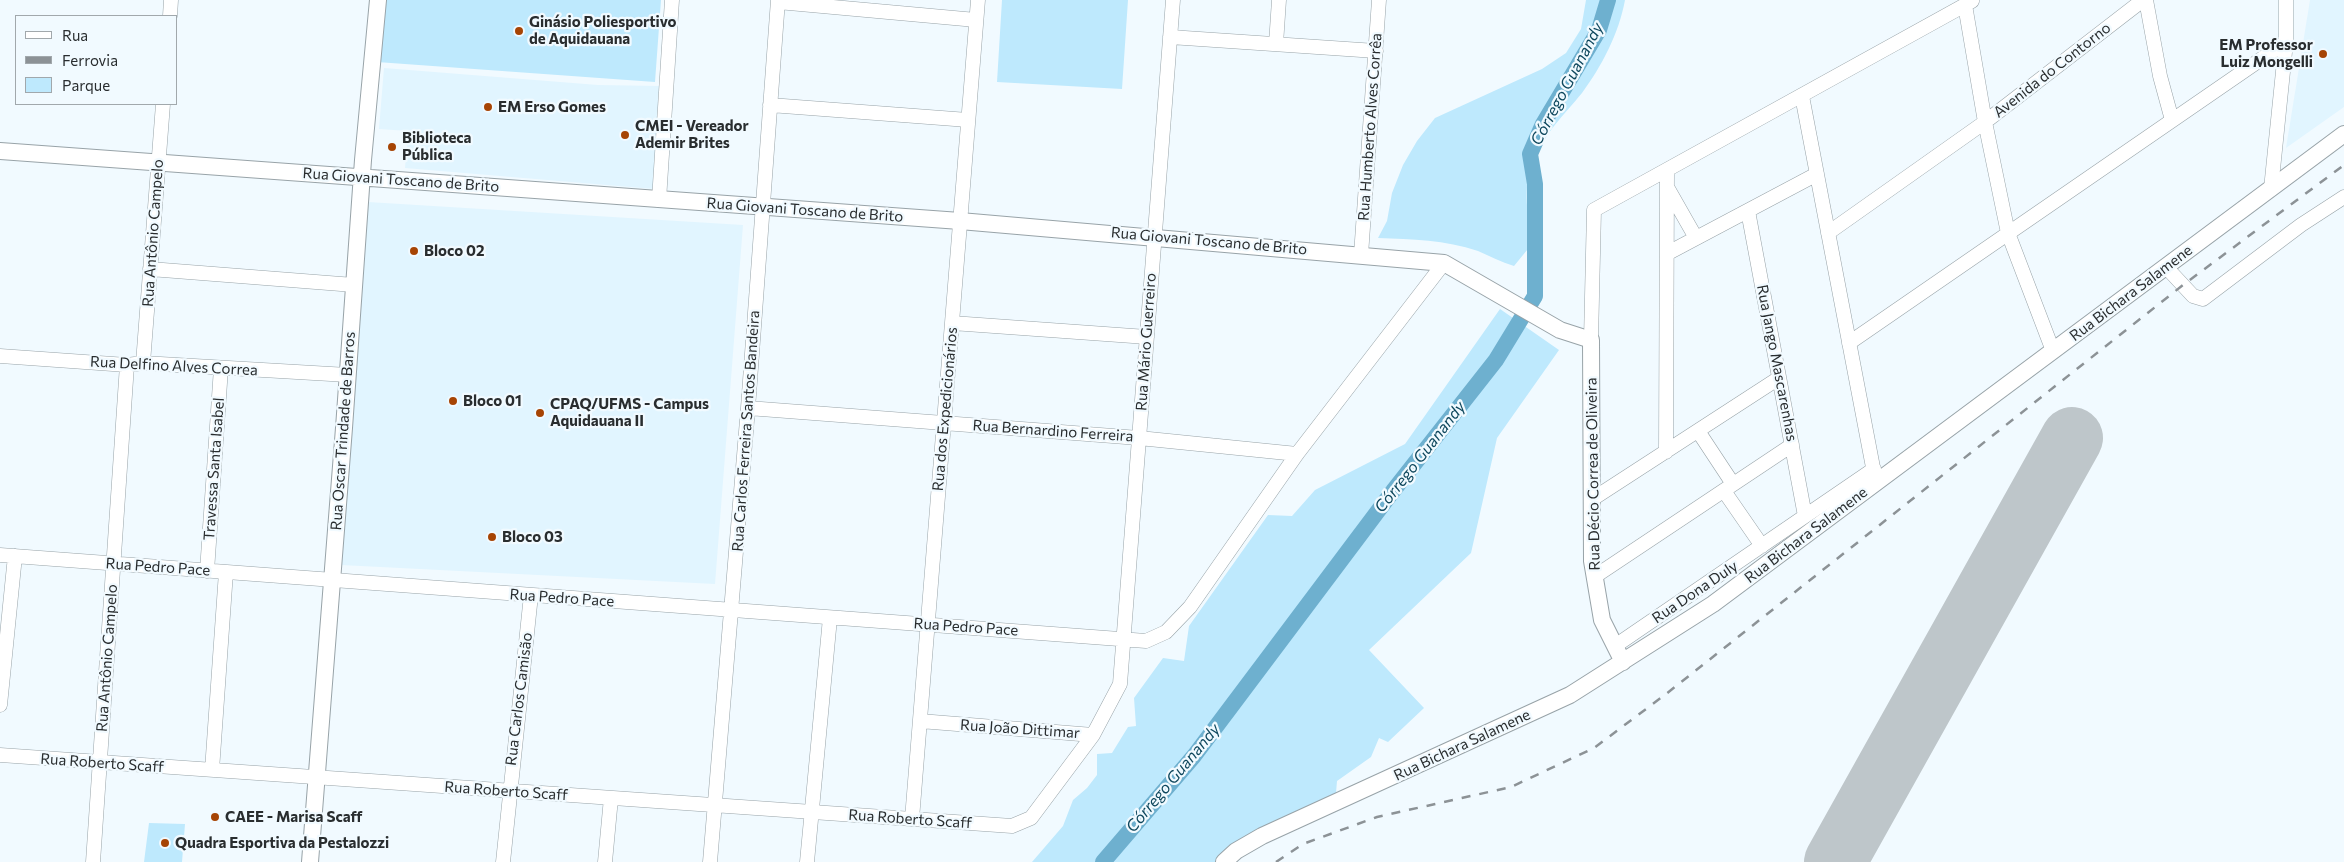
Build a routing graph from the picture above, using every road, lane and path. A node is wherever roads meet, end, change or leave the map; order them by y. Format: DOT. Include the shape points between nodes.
graph roads {
  1 [pos="171,0"];
  2 [pos="378,0"];
  3 [pos="672,0"];
  4 [pos="978,0"];
  5 [pos="1173,0"];
  6 [pos="1279,0"];
  7 [pos="1379,0"];
  8 [pos="2145,0"];
  9 [pos="2286,0"];
  10 [pos="778,1"];
  11 [pos="1968,2"];
  12 [pos="170,15"];
  13 [pos="976,20"];
  14 [pos="1170,37"];
  15 [pos="2286,42"];
  16 [pos="1276,44"];
  17 [pos="1376,51"];
  18 [pos="1802,96"];
  19 [pos="163,105"];
  20 [pos="770,106"];
  21 [pos="968,120"];
  22 [pos="2172,120"];
  23 [pos="1985,122"];
  24 [pos="2344,134"];
  25 [pos="0,150"];
  26 [pos="158,164"];
  27 [pos="1667,170"];
  28 [pos="1817,174"];
  29 [pos="362,177"];
  30 [pos="1667,186"];
  31 [pos="2271,189"];
  32 [pos="2344,197"];
  33 [pos="660,200"];
  34 [pos="763,207"];
  35 [pos="1748,211"];
  36 [pos="960,221"];
  37 [pos="1828,233"];
  38 [pos="2008,234"];
  39 [pos="1154,236"];
  40 [pos="1696,238"];
  41 [pos="1668,253"];
  42 [pos="1361,255"];
  43 [pos="1444,263"];
  44 [pos="2166,267"];
  45 [pos="150,269"];
  46 [pos="354,284"];
  47 [pos="952,323"];
  48 [pos="1147,337"];
  49 [pos="1591,340"];
  50 [pos="1849,343"];
  51 [pos="2053,351"];
  52 [pos="0,356"];
  53 [pos="143,363"];
  54 [pos="127,365"];
  55 [pos="221,368"];
  56 [pos="348,375"];
  57 [pos="1778,378"];
  58 [pos="748,408"];
  59 [pos="944,423"];
  60 [pos="1698,431"];
  61 [pos="1139,438"];
  62 [pos="1792,445"];
  63 [pos="1666,452"];
  64 [pos="1297,454"];
  65 [pos="1875,476"];
  66 [pos="1728,488"];
  67 [pos="1591,500"];
  68 [pos="1805,516"];
  69 [pos="1762,546"];
  70 [pos="0,555"];
  71 [pos="15,556"];
  72 [pos="114,564"];
  73 [pos="207,571"];
  74 [pos="226,572"];
  75 [pos="1594,576"];
  76 [pos="332,580"];
  77 [pos="531,595"];
  78 [pos="732,611"];
  79 [pos="830,618"];
  80 [pos="927,624"];
  81 [pos="1123,639"];
  82 [pos="1615,646"];
  83 [pos="1623,662"];
  84 [pos="1120,684"];
  85 [pos="0,705"];
  86 [pos="920,722"];
  87 [pos="1093,735"];
  88 [pos="0,756"];
  89 [pos="100,762"];
  90 [pos="212,770"];
  91 [pos="317,778"];
  92 [pos="509,791"];
  93 [pos="610,798"];
  94 [pos="715,805"];
  95 [pos="811,812"];
  96 [pos="912,819"];
  97 [pos="93,862"];
  98 [pos="310,862"];
  99 [pos="503,862"];
  100 [pos="606,862"];
  101 [pos="710,862"];
  102 [pos="807,862"];
  103 [pos="1224,862"];
  1 -- 12 [label="street"];
  2 -- 29 [label="main road, Rua Oscar Trindade de Barros"];
  3 -- 33 [label="street"];
  4 -- 13 [label="street, Rua dos Expedicionários"];
  5 -- 14 [label="street, Rua Mário Guerreiro"];
  6 -- 16 [label="street"];
  7 -- 17 [label="street, Rua Humberto Alves Corrêa"];
  8 -- 22 [label="street"];
  8 -- 23 [label="street, Avenida do Contorno"];
  9 -- 15 [label="street"];
  10 -- 13 [label="street"];
  10 -- 20 [label="street, Rua Carlos Ferreira Santos Bandeira"];
  11 -- 18 [label="street, Avenida do Contorno"];
  11 -- 23 [label="street, Avenida do Contorno"];
  13 -- 21 [label="street, Rua dos Expedicionários"];
  14 -- 16 [label="street"];
  14 -- 39 [label="street, Rua Mário Guerreiro"];
  15 -- 22 [label="street"];
  15 -- 31 [label="street"];
  16 -- 17 [label="street"];
  17 -- 42 [label="street, Rua Humberto Alves Corrêa"];
  18 -- 27 [label="street, Avenida do Contorno"];
  18 -- 28 [label="street"];
  19 -- 26 [label="street, Rua Antônio Campelo"];
  20 -- 21 [label="street"];
  20 -- 34 [label="street, Rua Carlos Ferreira Santos Bandeira"];
  21 -- 36 [label="street, Rua dos Expedicionários"];
  22 -- 38 [label="street"];
  23 -- 37 [label="street"];
  23 -- 38 [label="street"];
  24 -- 31 [label="main road, Rua Bichara Salamene"];
  25 -- 26 [label="main road, Rua Giovani Toscano de Brito"];
  26 -- 29 [label="main road, Rua Giovani Toscano de Brito"];
  26 -- 45 [label="street, Rua Antônio Campelo"];
  27 -- 30 [label="street"];
  27 -- 49 [label="street, Avenida do Contorno" via="1594,210"];
  28 -- 35 [label="street"];
  28 -- 37 [label="street"];
  29 -- 33 [label="main road, Rua Giovani Toscano de Brito"];
  29 -- 46 [label="main road, Rua Oscar Trindade de Barros"];
  30 -- 40 [label="street"];
  30 -- 41 [label="street"];
  31 -- 44 [label="main road, Rua Bichara Salamene"];
  32 -- 44 [label="street" via="2301,225 2203,299 2193,296"];
  33 -- 34 [label="main road, Rua Giovani Toscano de Brito"];
  34 -- 36 [label="main road, Rua Giovani Toscano de Brito"];
  34 -- 58 [label="street, Rua Carlos Ferreira Santos Bandeira"];
  35 -- 40 [label="street"];
  35 -- 57 [label="street, Rua Jango Mascarenhas"];
  36 -- 39 [label="main road, Rua Giovani Toscano de Brito"];
  36 -- 47 [label="street, Rua dos Expedicionários"];
  37 -- 50 [label="street"];
  38 -- 50 [label="street"];
  38 -- 51 [label="street"];
  39 -- 42 [label="main road, Rua Giovani Toscano de Brito"];
  39 -- 48 [label="street, Rua Mário Guerreiro"];
  40 -- 41 [label="street"];
  41 -- 63 [label="street"];
  42 -- 43 [label="main road, Rua Giovani Toscano de Brito"];
  43 -- 49 [label="main road, Rua Giovani Toscano de Brito" via="1556,328"];
  43 -- 64 [label="street, Rua Pedro Pace"];
  44 -- 51 [label="main road, Rua Bichara Salamene"];
  45 -- 46 [label="street"];
  45 -- 53 [label="street, Rua Antônio Campelo"];
  46 -- 56 [label="main road, Rua Oscar Trindade de Barros"];
  47 -- 48 [label="street"];
  47 -- 59 [label="street, Rua dos Expedicionários"];
  48 -- 61 [label="street, Rua Mário Guerreiro"];
  49 -- 67 [label="main road, Rua Décio Correa de Oliveira"];
  50 -- 65 [label="street"];
  51 -- 65 [label="main road, Rua Bichara Salamene"];
  52 -- 54 [label="street, Rua Delfino Alves Correa"];
  53 -- 54 [label="street, Rua Delfino Alves Correa"];
  53 -- 55 [label="street, Rua Delfino Alves Correa"];
  54 -- 72 [label="street, Rua Antônio Campelo"];
  55 -- 56 [label="street, Rua Delfino Alves Correa"];
  55 -- 73 [label="street, Travessa Santa Isabel"];
  56 -- 76 [label="main road, Rua Oscar Trindade de Barros"];
  57 -- 60 [label="street"];
  57 -- 62 [label="street, Rua Jango Mascarenhas"];
  58 -- 59 [label="street, Rua Bernardino Ferreira"];
  58 -- 78 [label="street, Rua Carlos Ferreira Santos Bandeira"];
  59 -- 61 [label="street, Rua Bernardino Ferreira"];
  59 -- 80 [label="street, Rua dos Expedicionários"];
  60 -- 63 [label="street"];
  60 -- 66 [label="street"];
  61 -- 64 [label="street, Rua Bernardino Ferreira"];
  61 -- 81 [label="street, Rua Mário Guerreiro"];
  62 -- 66 [label="street"];
  62 -- 68 [label="street, Rua Jango Mascarenhas"];
  63 -- 67 [label="street"];
  64 -- 81 [label="street, Rua Pedro Pace" via="1184,613 1166,632 1146,641"];
  65 -- 68 [label="street, Rua Dona Duly"];
  65 -- 83 [label="main road, Rua Bichara Salamene" via="1713,604"];
  66 -- 69 [label="street"];
  66 -- 75 [label="street"];
  67 -- 75 [label="main road, Rua Décio Correa de Oliveira"];
  68 -- 69 [label="street, Rua Dona Duly"];
  69 -- 82 [label="street, Rua Dona Duly"];
  70 -- 71 [label="street, Rua Pedro Pace"];
  71 -- 72 [label="street, Rua Pedro Pace"];
  71 -- 85 [label="street"];
  72 -- 73 [label="street, Rua Pedro Pace"];
  72 -- 89 [label="street, Rua Antônio Campelo"];
  73 -- 74 [label="street, Rua Pedro Pace"];
  74 -- 76 [label="street, Rua Pedro Pace"];
  74 -- 90 [label="street"];
  75 -- 82 [label="main road, Rua Décio Correa de Oliveira" via="1602,620"];
  76 -- 77 [label="street, Rua Pedro Pace"];
  76 -- 91 [label="main road, Rua Oscar Trindade de Barros"];
  77 -- 78 [label="street, Rua Pedro Pace"];
  77 -- 92 [label="street, Rua Carlos Camisão"];
  78 -- 79 [label="street, Rua Pedro Pace"];
  78 -- 94 [label="street, Rua Carlos Ferreira Santos Bandeira"];
  79 -- 80 [label="street, Rua Pedro Pace"];
  79 -- 95 [label="street"];
  80 -- 81 [label="street, Rua Pedro Pace"];
  80 -- 86 [label="street, Rua dos Expedicionários"];
  81 -- 84 [label="street, Rua Mário Guerreiro"];
  82 -- 83 [label="main road, Rua Décio Correa de Oliveira"];
  83 -- 103 [label="main road, Rua Bichara Salamene" via="1570,695 1262,836"];
  84 -- 87 [label="street, Rua João Dittimar"];
  86 -- 87 [label="street, Rua João Dittimar"];
  86 -- 96 [label="street, Rua dos Expedicionários"];
  87 -- 96 [label="street, Rua Roberto Scaff" via="1030,818 1012,826"];
  88 -- 89 [label="street, Rua Roberto Scaff"];
  89 -- 90 [label="street, Rua Roberto Scaff"];
  89 -- 97 [label="street, Rua Antônio Campelo"];
  90 -- 91 [label="street, Rua Roberto Scaff"];
  91 -- 92 [label="street, Rua Roberto Scaff"];
  91 -- 98 [label="main road, Rua Oscar Trindade de Barros"];
  92 -- 93 [label="street, Rua Roberto Scaff"];
  92 -- 99 [label="street, Rua Carlos Camisão"];
  93 -- 94 [label="street, Rua Roberto Scaff"];
  93 -- 100 [label="street"];
  94 -- 95 [label="street, Rua Roberto Scaff"];
  94 -- 101 [label="street, Rua Carlos Ferreira Santos Bandeira"];
  95 -- 96 [label="street, Rua Roberto Scaff"];
  95 -- 102 [label="street"];
}
